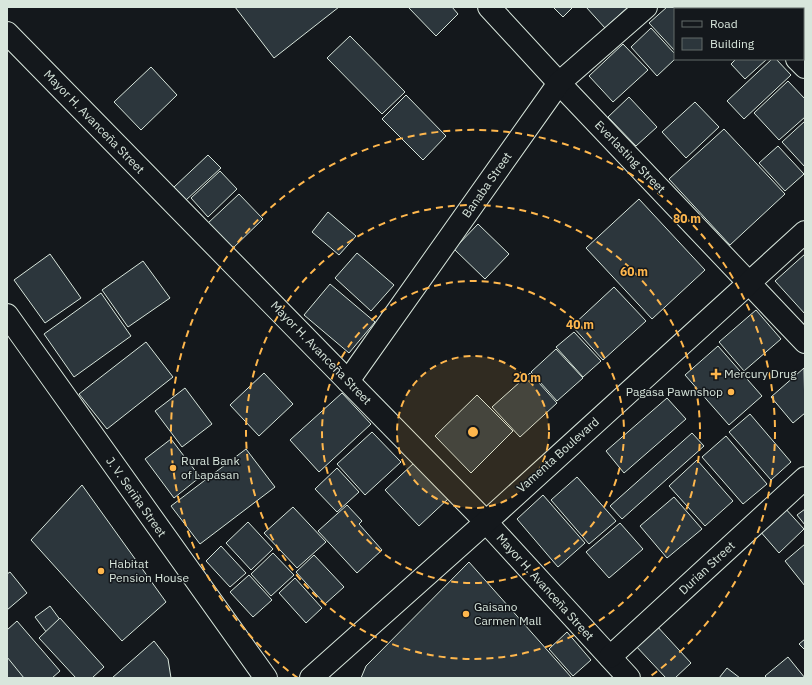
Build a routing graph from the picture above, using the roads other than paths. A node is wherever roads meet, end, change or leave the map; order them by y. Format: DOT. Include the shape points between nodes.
graph roads {
  1 [pos="489,7"];
  2 [pos="646,7"];
  3 [pos="7,33"];
  4 [pos="559,83"];
  5 [pos="805,232"];
  6 [pos="749,282"];
  7 [pos="7,315"];
  8 [pos="805,342"];
  9 [pos="348,381"];
  10 [pos="805,478"];
  11 [pos="486,522"];
  12 [pos="610,658"];
  13 [pos="266,678"];
  14 [pos="311,678"];
  15 [pos="629,678"];
  1 -- 4 [label="street, Everlasting Street"];
  2 -- 4 [label="street, Banaba Street"];
  3 -- 9 [label="street, Mayor H. Avanceña Street"];
  4 -- 6 [label="street, Everlasting Street"];
  4 -- 9 [label="street, Banaba Street"];
  5 -- 6 [label="street, Vamenta Boulevard"];
  6 -- 8 [label="street, Everlasting Street"];
  6 -- 11 [label="street, Vamenta Boulevard"];
  7 -- 13 [label="street, J. V. Seriña Street"];
  9 -- 11 [label="street, Mayor H. Avanceña Street"];
  10 -- 12 [label="street, Durian Street"];
  11 -- 12 [label="street, Mayor H. Avanceña Street"];
  11 -- 14 [label="street, Vamenta Boulevard"];
  12 -- 15 [label="street, Mayor H. Avanceña Street"];
}
